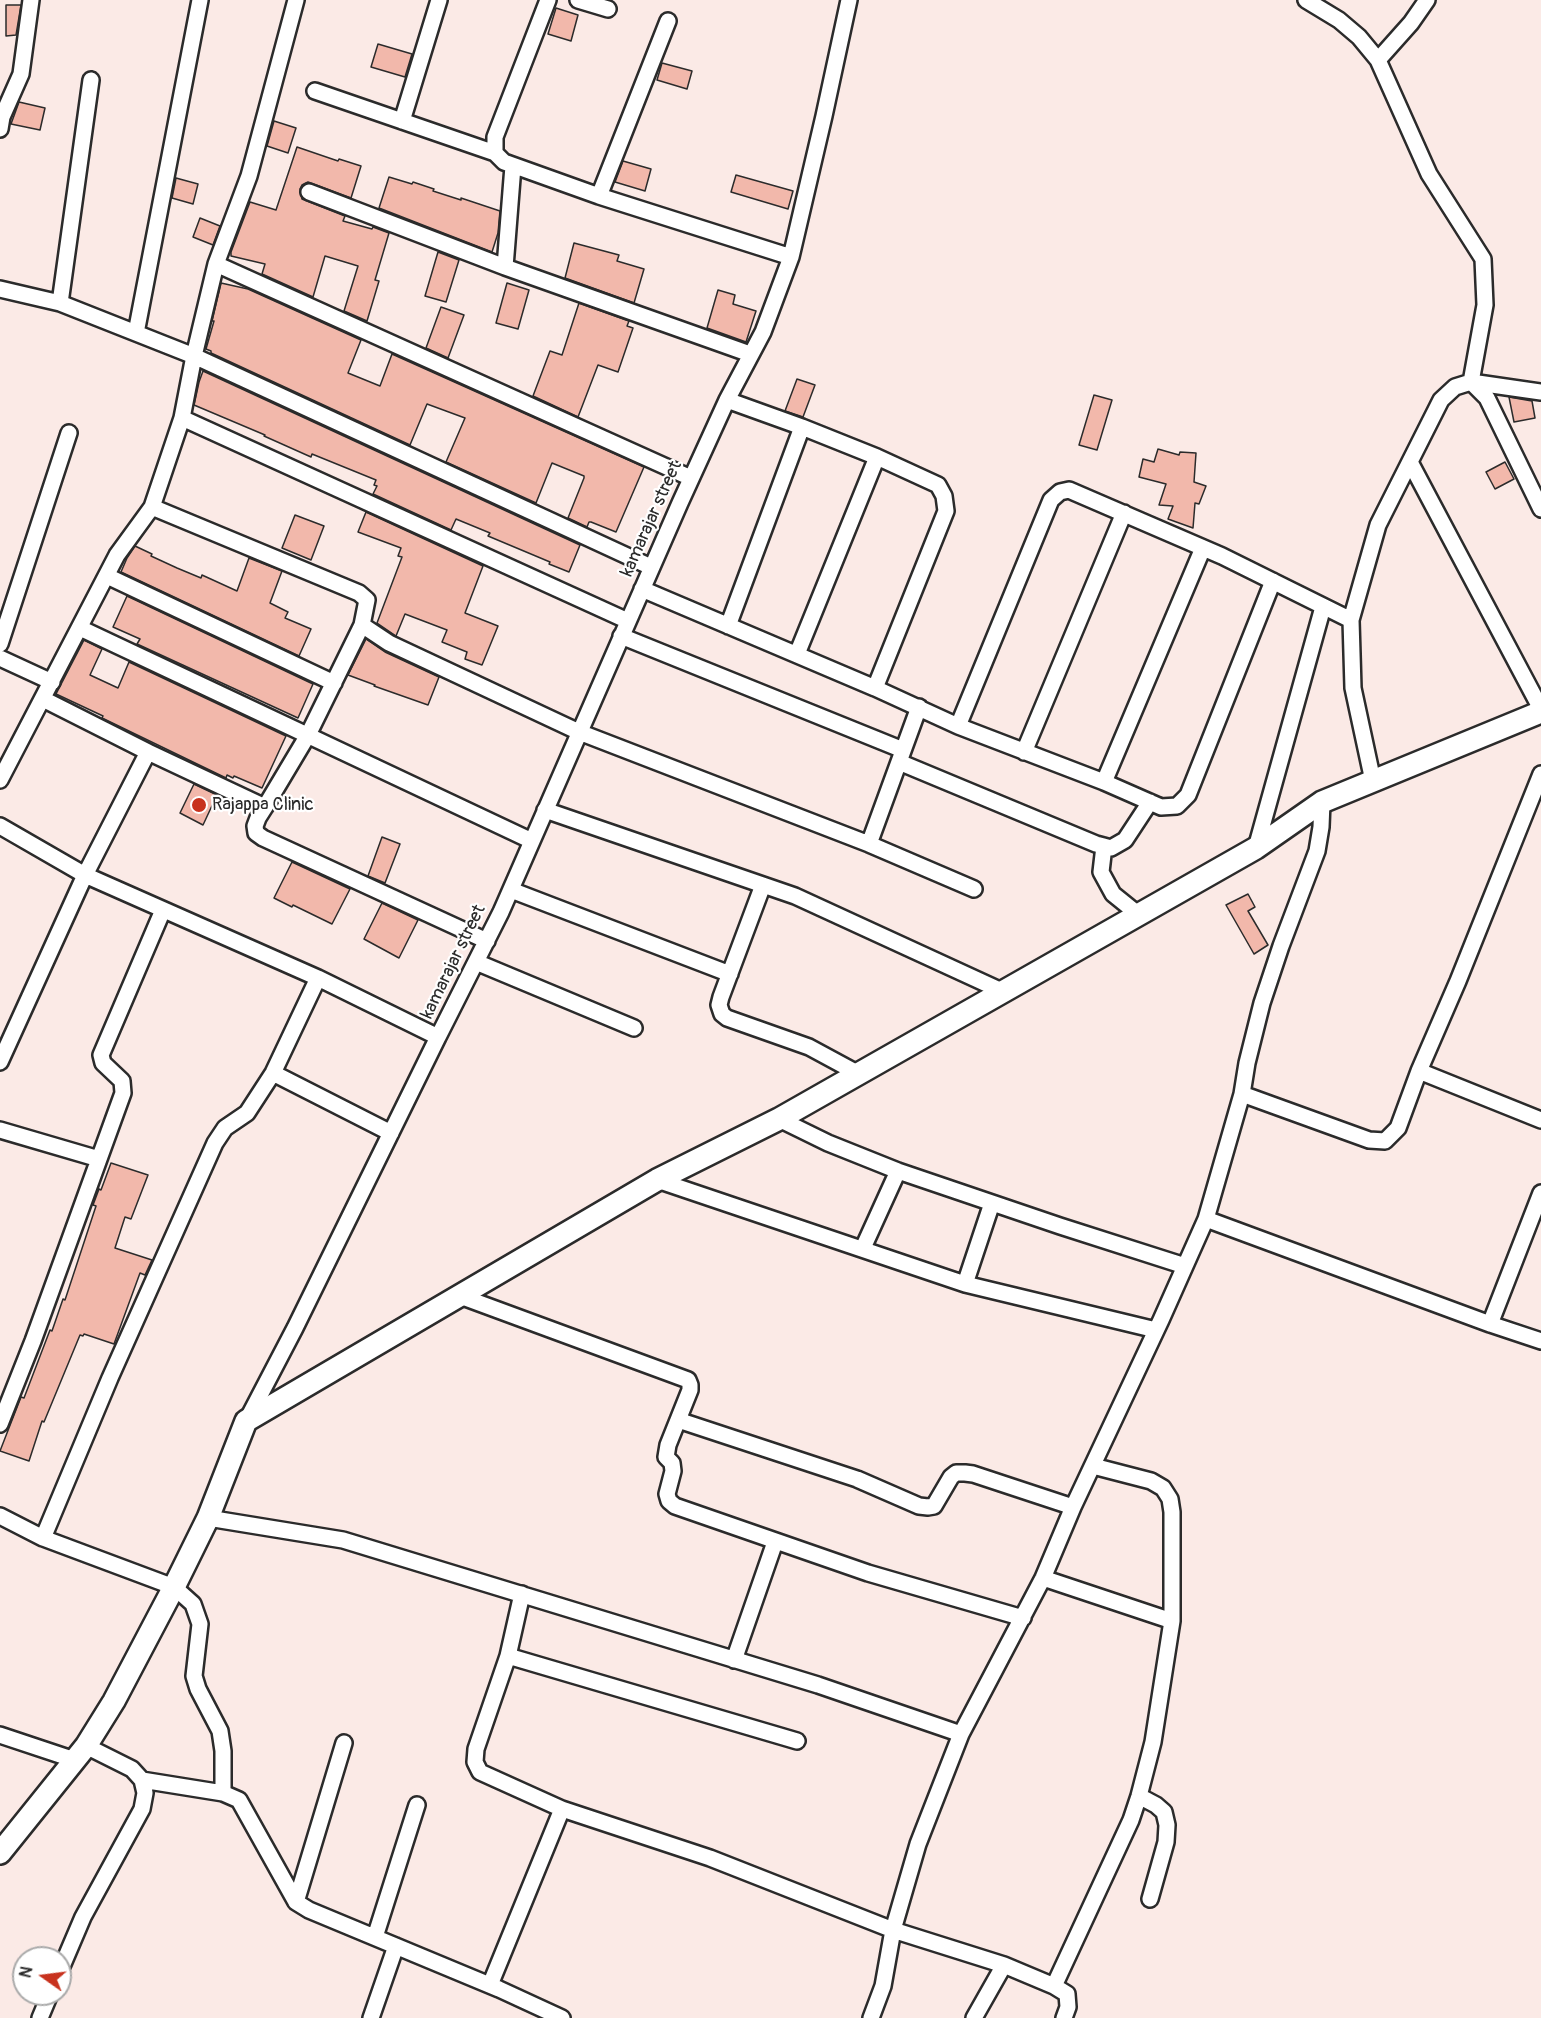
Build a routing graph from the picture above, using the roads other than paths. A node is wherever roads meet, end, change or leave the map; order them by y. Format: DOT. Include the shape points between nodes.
graph roads {
  1 [pos="31,0"];
  2 [pos="200,0"];
  3 [pos="296,0"];
  4 [pos="440,0"];
  5 [pos="548,0"];
  6 [pos="579,0"];
  7 [pos="849,0"];
  8 [pos="1306,0"];
  9 [pos="1427,0"];
  10 [pos="608,9"];
  11 [pos="668,21"];
  12 [pos="1378,60"];
  13 [pos="91,80"];
  14 [pos="315,91"];
  15 [pos="402,121"];
  16 [pos="0,129"];
  17 [pos="495,153"];
  18 [pos="513,166"];
  19 [pos="309,192"];
  20 [pos="598,196"];
  21 [pos="791,257"];
  22 [pos="216,264"];
  23 [pos="505,267"];
  24 [pos="0,289"];
  25 [pos="60,303"];
  26 [pos="136,333"];
  27 [pos="750,354"];
  28 [pos="194,356"];
  29 [pos="1471,382"];
  30 [pos="1541,391"];
  31 [pos="727,400"];
  32 [pos="182,418"];
  33 [pos="802,427"];
  34 [pos="69,433"];
  35 [pos="877,457"];
  36 [pos="1410,462"];
  37 [pos="691,477"];
  38 [pos="152,507"];
  39 [pos="1541,509"];
  40 [pos="1124,513"];
  41 [pos="1203,548"];
  42 [pos="651,567"];
  43 [pos="106,576"];
  44 [pos="1273,581"];
  45 [pos="642,589"];
  46 [pos="1323,606"];
  47 [pos="1351,620"];
  48 [pos="628,621"];
  49 [pos="362,626"];
  50 [pos="728,626"];
  51 [pos="80,628"];
  52 [pos="621,636"];
  53 [pos="0,645"];
  54 [pos="797,654"];
  55 [pos="0,658"];
  56 [pos="52,682"];
  57 [pos="334,683"];
  58 [pos="875,688"];
  59 [pos="43,699"];
  60 [pos="919,707"];
  61 [pos="1541,711"];
  62 [pos="958,726"];
  63 [pos="579,732"];
  64 [pos="308,735"];
  65 [pos="148,752"];
  66 [pos="1024,752"];
  67 [pos="901,756"];
  68 [pos="1541,774"];
  69 [pos="0,780"];
  70 [pos="1373,781"];
  71 [pos="1104,782"];
  72 [pos="1150,802"];
  73 [pos="1322,802"];
  74 [pos="265,807"];
  75 [pos="545,810"];
  76 [pos="0,826"];
  77 [pos="532,841"];
  78 [pos="869,843"];
  79 [pos="1104,846"];
  80 [pos="1256,848"];
  81 [pos="85,875"];
  82 [pos="763,885"];
  83 [pos="974,889"];
  84 [pos="511,890"];
  85 [pos="163,910"];
  86 [pos="1139,915"];
  87 [pos="487,941"];
  88 [pos="476,962"];
  89 [pos="730,974"];
  90 [pos="318,978"];
  91 [pos="1004,992"];
  92 [pos="634,1028"];
  93 [pos="438,1037"];
  94 [pos="0,1062"];
  95 [pos="1419,1071"];
  96 [pos="273,1073"];
  97 [pos="860,1074"];
  98 [pos="1242,1094"];
  99 [pos="779,1119"];
  100 [pos="1541,1120"];
  101 [pos="0,1130"];
  102 [pos="391,1132"];
  103 [pos="99,1159"];
  104 [pos="898,1171"];
  105 [pos="657,1180"];
  106 [pos="1541,1193"];
  107 [pos="992,1203"];
  108 [pos="1206,1219"];
  109 [pos="863,1248"];
  110 [pos="1185,1266"];
  111 [pos="965,1284"];
  112 [pos="460,1296"];
  113 [pos="1490,1324"];
  114 [pos="1156,1330"];
  115 [pos="1541,1341"];
  116 [pos="678,1420"];
  117 [pos="246,1421"];
  118 [pos="0,1424"];
  119 [pos="1093,1466"];
  120 [pos="1073,1507"];
  121 [pos="0,1516"];
  122 [pos="208,1518"];
  123 [pos="43,1538"];
  124 [pos="775,1542"];
  125 [pos="1042,1578"];
  126 [pos="174,1587"];
  127 [pos="522,1594"];
  128 [pos="1023,1618"];
  129 [pos="1172,1621"];
  130 [pos="508,1656"];
  131 [pos="734,1660"];
  132 [pos="0,1734"];
  133 [pos="961,1734"];
  134 [pos="798,1741"];
  135 [pos="344,1743"];
  136 [pos="80,1753"];
  137 [pos="142,1780"];
  138 [pos="223,1793"];
  139 [pos="1139,1796"];
  140 [pos="417,1805"];
  141 [pos="562,1809"];
  142 [pos="0,1853"];
  143 [pos="1150,1899"];
  144 [pos="296,1902"];
  145 [pos="893,1930"];
  146 [pos="375,1937"];
  147 [pos="71,1946"];
  148 [pos="396,1946"];
  149 [pos="1004,1965"];
  150 [pos="490,1985"];
  151 [pos="1054,1986"];
  152 [pos="371,2018"];
  153 [pos="562,2018"];
  154 [pos="871,2018"];
  155 [pos="974,2018"];
  156 [pos="1064,2018"];
  1 -- 16 [label="street" via="21,74"];
  2 -- 26 [label="street"];
  3 -- 22 [label="street" via="249,176"];
  4 -- 15 [label="street"];
  5 -- 17 [label="street" via="495,137"];
  6 -- 10 [label="street"];
  7 -- 21 [label="street, kamarajar street"];
  8 -- 12 [label="street" via="1346,26"];
  9 -- 12 [label="street"];
  11 -- 20 [label="street"];
  12 -- 29 [label="street" via="1429,174 1483,259 1485,305"];
  13 -- 25 [label="street"];
  14 -- 15 [label="street"];
  15 -- 17 [label="street"];
  17 -- 18 [label="street"];
  18 -- 20 [label="street"];
  18 -- 23 [label="street"];
  19 -- 23 [label="street"];
  20 -- 21 [label="street"];
  21 -- 27 [label="street, kamarajar street" via="763,332"];
  22 -- 28 [label="street"];
  22 -- 37 [label="street"];
  23 -- 27 [label="street"];
  24 -- 25 [label="street"];
  25 -- 26 [label="street"];
  26 -- 28 [label="street"];
  27 -- 31 [label="street, kamarajar street"];
  28 -- 32 [label="street"];
  28 -- 42 [label="street"];
  29 -- 30 [label="street"];
  29 -- 36 [label="street" via="1455,387 1441,400"];
  29 -- 39 [label="street" via="1487,398"];
  31 -- 33 [label="street"];
  31 -- 37 [label="street, kamarajar street"];
  32 -- 38 [label="street"];
  32 -- 48 [label="street"];
  33 -- 35 [label="street"];
  33 -- 50 [label="street"];
  34 -- 53 [label="street"];
  35 -- 54 [label="street"];
  35 -- 58 [label="street" via="938,485 946,511"];
  36 -- 47 [label="street" via="1378,525"];
  36 -- 61 [label="street"];
  37 -- 42 [label="street, kamarajar street"];
  38 -- 43 [label="street"];
  38 -- 49 [label="street" via="359,592 367,600"];
  40 -- 41 [label="street"];
  40 -- 62 [label="street" via="1069,490 1051,500"];
  40 -- 66 [label="street"];
  41 -- 44 [label="street"];
  41 -- 71 [label="street"];
  42 -- 45 [label="street, kamarajar street"];
  43 -- 51 [label="street"];
  43 -- 57 [label="street"];
  44 -- 46 [label="street"];
  44 -- 72 [label="street" via="1188,795 1177,806 1161,807"];
  45 -- 48 [label="street, kamarajar street"];
  45 -- 50 [label="street"];
  46 -- 47 [label="street"];
  46 -- 80 [label="street"];
  47 -- 70 [label="street" via="1353,688"];
  48 -- 52 [label="street, kamarajar street"];
  49 -- 57 [label="street"];
  49 -- 63 [label="street" via="389,643"];
  50 -- 54 [label="street"];
  51 -- 56 [label="street"];
  51 -- 64 [label="street"];
  52 -- 63 [label="street, kamarajar street"];
  52 -- 67 [label="street"];
  54 -- 58 [label="street"];
  55 -- 56 [label="street"];
  56 -- 59 [label="street"];
  57 -- 64 [label="street"];
  58 -- 60 [label="street"];
  59 -- 65 [label="street"];
  59 -- 69 [label="street"];
  60 -- 62 [label="street"];
  60 -- 67 [label="street"];
  61 -- 70 [label="main road"];
  62 -- 66 [label="street"];
  63 -- 75 [label="street, kamarajar street"];
  63 -- 78 [label="street"];
  64 -- 74 [label="street"];
  64 -- 77 [label="street"];
  65 -- 74 [label="street"];
  65 -- 81 [label="street"];
  66 -- 71 [label="street"];
  67 -- 78 [label="street"];
  67 -- 79 [label="street"];
  68 -- 95 [label="street"];
  70 -- 73 [label="main road"];
  71 -- 72 [label="street"];
  72 -- 79 [label="street" via="1125,840 1112,848"];
  73 -- 80 [label="main road"];
  73 -- 98 [label="street" via="1317,851 1262,1003"];
  74 -- 87 [label="street" via="255,826 256,833 263,838"];
  75 -- 77 [label="street, kamarajar street"];
  75 -- 82 [label="street"];
  76 -- 81 [label="street"];
  77 -- 84 [label="street, kamarajar street"];
  78 -- 83 [label="street"];
  79 -- 86 [label="street" via="1101,872 1113,894"];
  80 -- 86 [label="main road"];
  81 -- 85 [label="street"];
  81 -- 94 [label="street"];
  82 -- 89 [label="street"];
  82 -- 91 [label="street"];
  84 -- 87 [label="street, kamarajar street"];
  84 -- 89 [label="street"];
  85 -- 90 [label="street"];
  85 -- 103 [label="street" via="101,1055 123,1088"];
  86 -- 91 [label="main road"];
  87 -- 88 [label="street, kamarajar street"];
  88 -- 92 [label="street"];
  88 -- 93 [label="street, kamarajar street"];
  89 -- 97 [label="street" via="719,1005 727,1018 809,1047"];
  90 -- 93 [label="street"];
  90 -- 96 [label="street"];
  91 -- 97 [label="main road"];
  93 -- 102 [label="street, kamarajar street"];
  95 -- 98 [label="street" via="1398,1128 1385,1141 1369,1140"];
  95 -- 100 [label="street"];
  96 -- 102 [label="street"];
  96 -- 123 [label="street" via="247,1113 225,1128 214,1143"];
  97 -- 99 [label="main road"];
  98 -- 108 [label="street"];
  99 -- 104 [label="street"];
  99 -- 105 [label="main road"];
  101 -- 103 [label="street"];
  102 -- 117 [label="street, kamarajar street"];
  103 -- 118 [label="street"];
  104 -- 107 [label="street"];
  104 -- 109 [label="street"];
  105 -- 109 [label="street"];
  105 -- 112 [label="main road"];
  106 -- 113 [label="street"];
  107 -- 110 [label="street"];
  107 -- 111 [label="street"];
  108 -- 110 [label="street"];
  108 -- 113 [label="street"];
  109 -- 111 [label="street"];
  110 -- 114 [label="street"];
  111 -- 114 [label="street"];
  112 -- 116 [label="street" via="688,1380 690,1390"];
  112 -- 117 [label="main road"];
  113 -- 115 [label="street"];
  114 -- 119 [label="street"];
  116 -- 120 [label="street" via="857,1479 928,1508 956,1473"];
  116 -- 124 [label="street" via="666,1457 673,1471 669,1501"];
  117 -- 122 [label="main road"];
  119 -- 120 [label="street"];
  119 -- 129 [label="street" via="1151,1481 1163,1488 1170,1499"];
  120 -- 125 [label="street"];
  121 -- 123 [label="street"];
  122 -- 126 [label="main road"];
  122 -- 127 [label="street" via="343,1540"];
  123 -- 126 [label="street"];
  124 -- 128 [label="street"];
  124 -- 131 [label="street"];
  125 -- 128 [label="street"];
  125 -- 129 [label="street"];
  126 -- 136 [label="main road" via="114,1701"];
  126 -- 138 [label="street" via="193,1604 200,1624 194,1676 220,1731"];
  127 -- 130 [label="street"];
  127 -- 131 [label="street"];
  128 -- 133 [label="street"];
  129 -- 139 [label="street" via="1153,1742"];
  130 -- 134 [label="street"];
  130 -- 141 [label="street" via="474,1762 480,1772"];
  131 -- 133 [label="street"];
  132 -- 136 [label="street"];
  133 -- 145 [label="street" via="918,1844"];
  135 -- 144 [label="street"];
  136 -- 137 [label="street" via="132,1769"];
  136 -- 142 [label="main road"];
  137 -- 138 [label="street"];
  137 -- 147 [label="street" via="142,1809"];
  138 -- 144 [label="street" via="239,1800"];
  139 -- 143 [label="street" via="1164,1812 1167,1825"];
  139 -- 151 [label="street"];
  140 -- 146 [label="street"];
  141 -- 145 [label="street" via="710,1858"];
  141 -- 150 [label="street"];
  144 -- 146 [label="street"];
  145 -- 149 [label="street"];
  145 -- 154 [label="street" via="883,1986"];
  146 -- 148 [label="street"];
  148 -- 150 [label="street"];
  148 -- 152 [label="street"];
  149 -- 151 [label="street"];
  149 -- 155 [label="street"];
  150 -- 153 [label="street"];
  151 -- 156 [label="street" via="1067,1994"];
}
